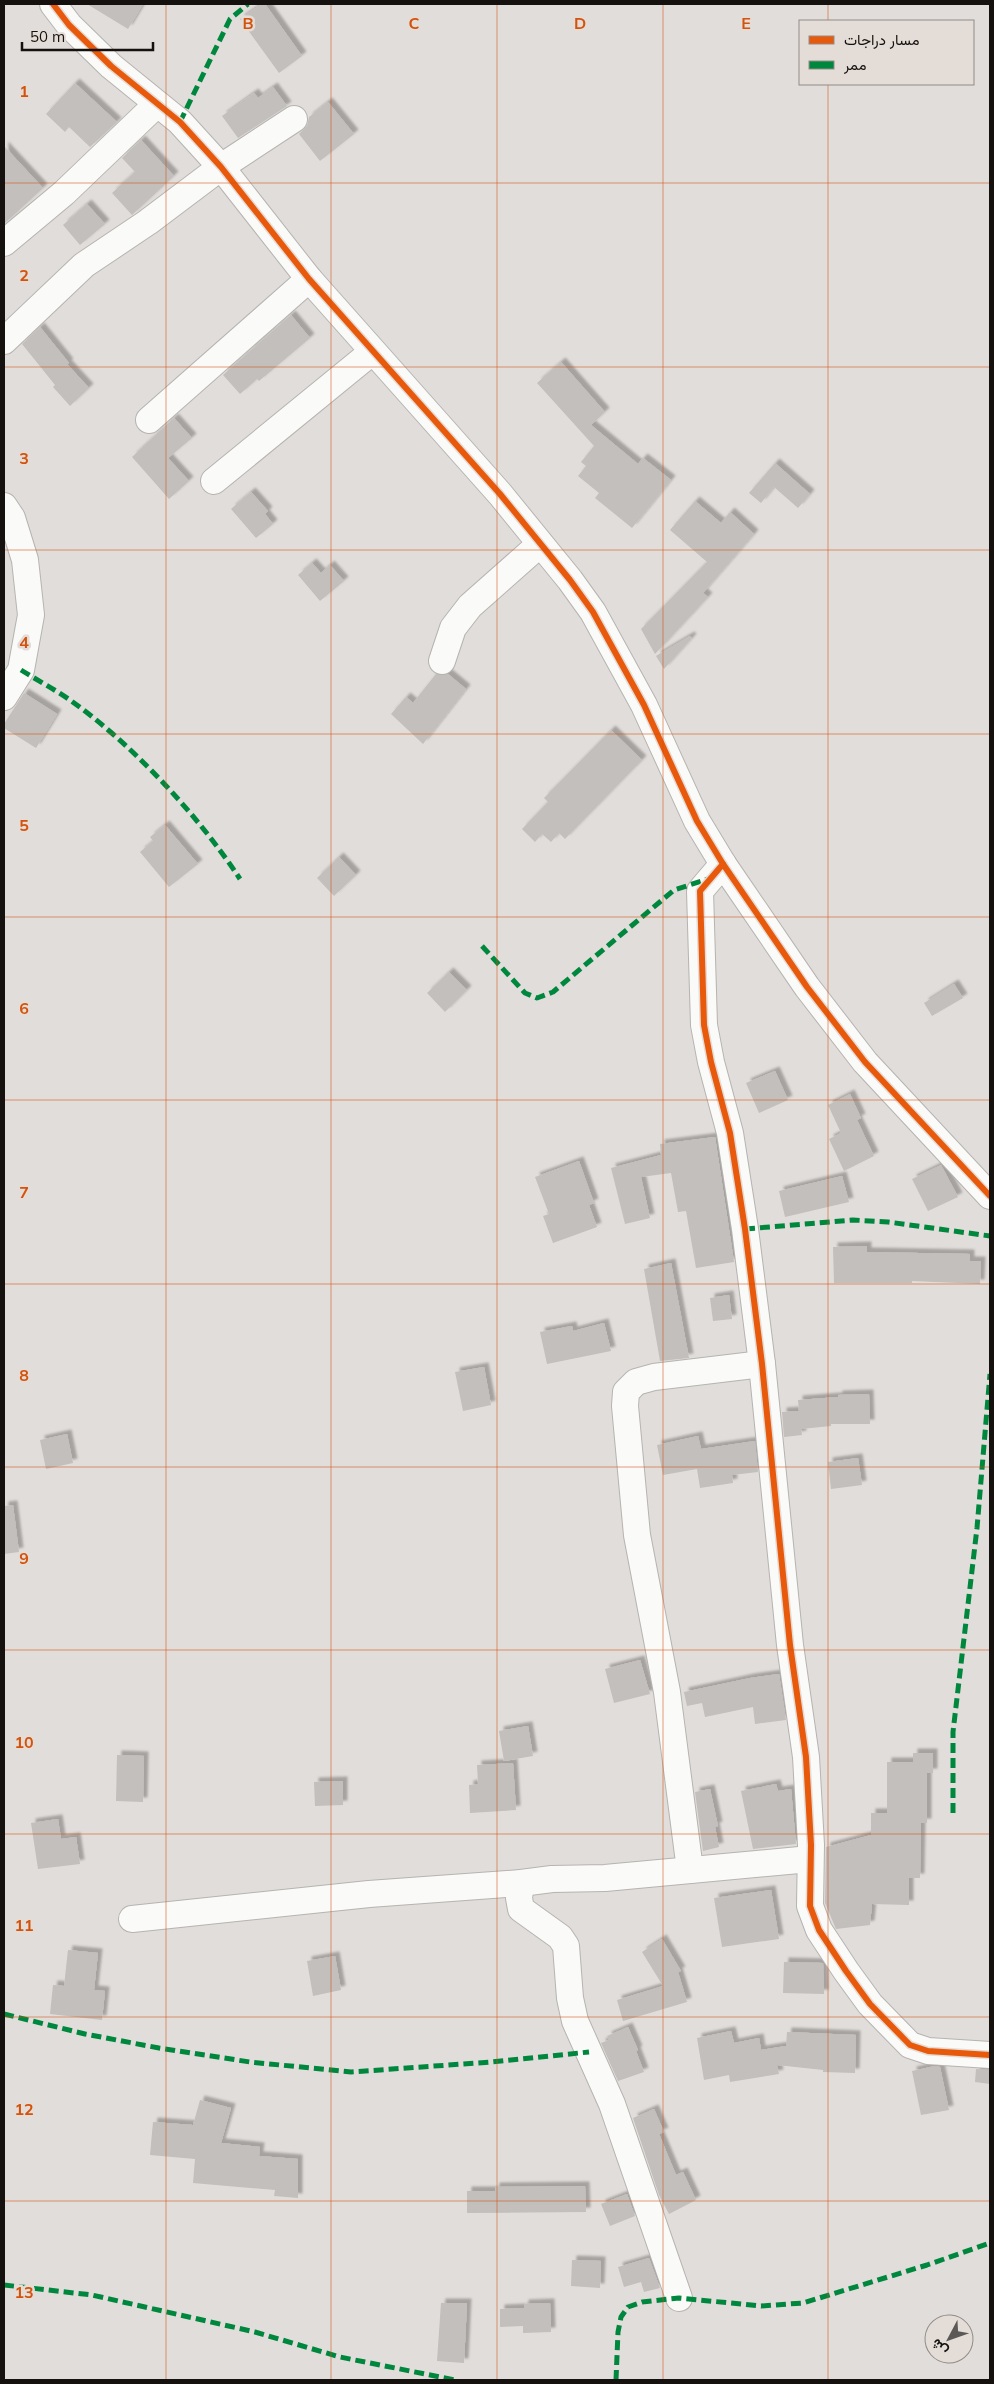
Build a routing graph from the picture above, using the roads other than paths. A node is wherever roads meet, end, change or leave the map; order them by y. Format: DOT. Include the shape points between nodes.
graph roads {
  1 [pos="54,4"];
  2 [pos="157,104"];
  3 [pos="294,119"];
  4 [pos="221,167"];
  5 [pos="4,242"];
  6 [pos="309,279"];
  7 [pos="4,341"];
  8 [pos="372,352"];
  9 [pos="150,420"];
  10 [pos="214,481"];
  11 [pos="4,506"];
  12 [pos="540,544"];
  13 [pos="442,661"];
  14 [pos="4,697"];
  15 [pos="723,864"];
  16 [pos="990,1196"];
  17 [pos="762,1364"];
  18 [pos="810,1859"];
  19 [pos="690,1870"];
  20 [pos="521,1883"];
  21 [pos="132,1919"];
  22 [pos="990,2054"];
  23 [pos="679,2298"];
  1 -- 2 [label="street" via="69,25 111,66"];
  2 -- 4 [label="street" via="180,122"];
  2 -- 5 [label="street" via="64,193"];
  3 -- 4 [label="street"];
  4 -- 6 [label="street"];
  4 -- 7 [label="street" via="84,265"];
  6 -- 8 [label="street"];
  6 -- 9 [label="street"];
  8 -- 10 [label="street"];
  8 -- 12 [label="street" via="500,494"];
  11 -- 14 [label="street" via="12,518 25,560 31,615 21,670"];
  12 -- 13 [label="street" via="470,606 453,628"];
  12 -- 15 [label="street" via="592,612 644,705 697,821"];
  15 -- 16 [label="street" via="806,987 865,1062"];
  15 -- 17 [label="street" via="700,891 704,1025 730,1133"];
  17 -- 18 [label="street" via="790,1645 806,1757"];
  17 -- 19 [label="street" via="654,1377 636,1382 626,1392 637,1535 667,1692"];
  18 -- 19 [label="street"];
  18 -- 22 [label="street" via="810,1906 819,1930 870,2004 910,2044 928,2051"];
  19 -- 20 [label="street"];
  20 -- 21 [label="street" via="359,1895"];
  20 -- 23 [label="street" via="519,1898 522,1909 566,1946 575,2021 612,2104"];
}
